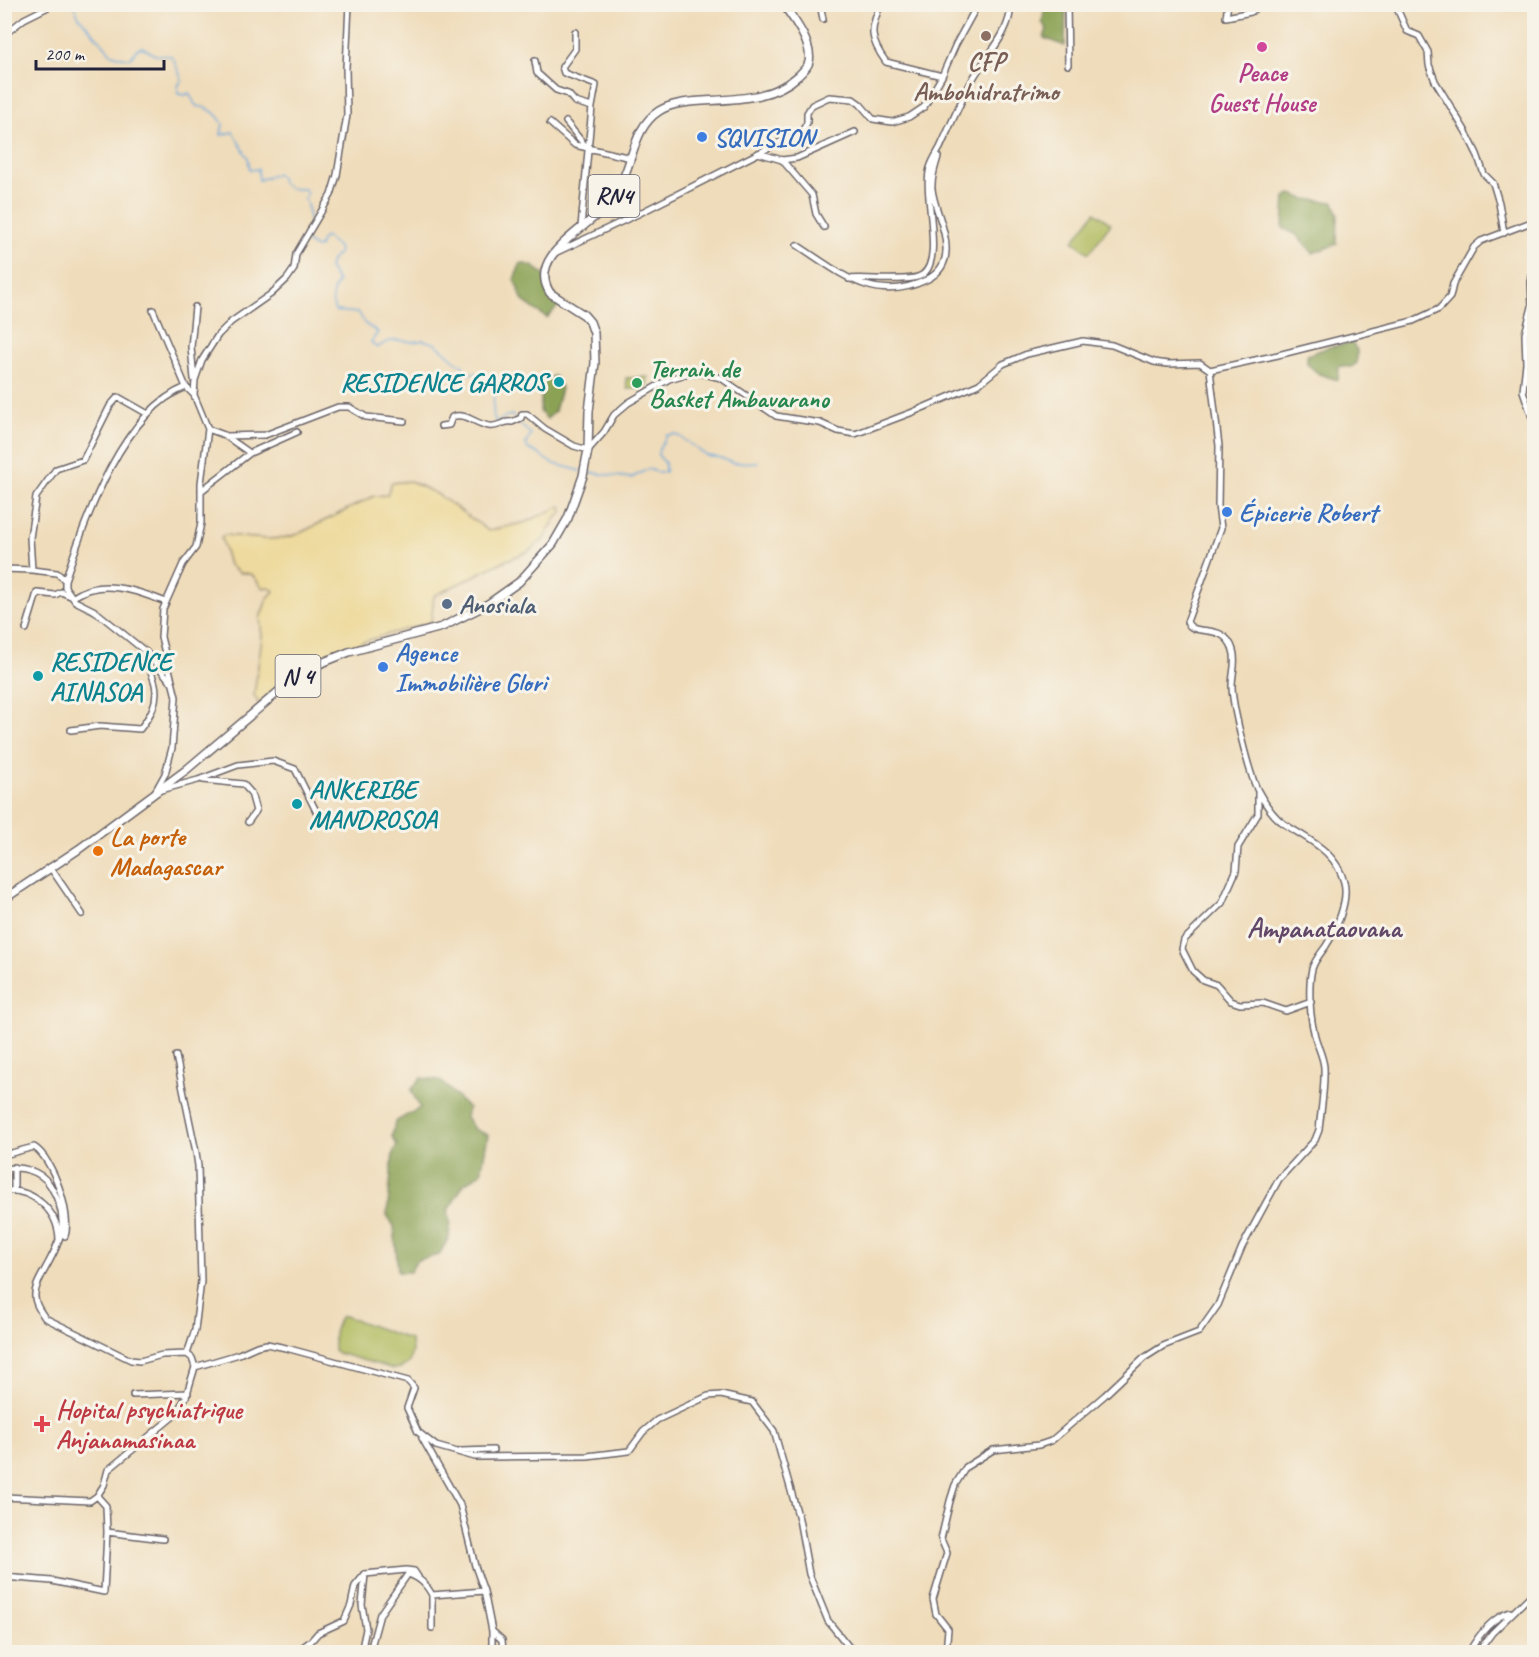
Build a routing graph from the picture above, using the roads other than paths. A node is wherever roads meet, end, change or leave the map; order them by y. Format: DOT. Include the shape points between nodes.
graph roads {
  1 [pos="54,4"];
  2 [pos="349,4"];
  3 [pos="783,4"];
  4 [pos="819,4"];
  5 [pos="881,4"];
  6 [pos="978,4"];
  7 [pos="1067,4"];
  8 [pos="1228,4"];
  9 [pos="1261,4"];
  10 [pos="1395,4"];
  11 [pos="1012,6"];
  12 [pos="823,19"];
  13 [pos="574,32"];
  14 [pos="4,35"];
  15 [pos="535,61"];
  16 [pos="1068,64"];
  17 [pos="942,76"];
  18 [pos="592,107"];
  19 [pos="567,122"];
  20 [pos="550,123"];
  21 [pos="855,132"];
  22 [pos="588,149"];
  23 [pos="939,149"];
  24 [pos="758,153"];
  25 [pos="631,158"];
  26 [pos="782,160"];
  27 [pos="1534,221"];
  28 [pos="581,227"];
  29 [pos="824,227"];
  30 [pos="1504,233"];
  31 [pos="797,245"];
  32 [pos="552,254"];
  33 [pos="1534,260"];
  34 [pos="849,279"];
  35 [pos="195,307"];
  36 [pos="153,310"];
  37 [pos="1210,370"];
  38 [pos="195,380"];
  39 [pos="186,387"];
  40 [pos="194,395"];
  41 [pos="148,414"];
  42 [pos="404,421"];
  43 [pos="1534,423"];
  44 [pos="441,426"];
  45 [pos="208,429"];
  46 [pos="297,432"];
  47 [pos="226,436"];
  48 [pos="588,450"];
  49 [pos="250,453"];
  50 [pos="201,491"];
  51 [pos="4,569"];
  52 [pos="32,570"];
  53 [pos="65,580"];
  54 [pos="73,597"];
  55 [pos="166,602"];
  56 [pos="26,629"];
  57 [pos="146,652"];
  58 [pos="172,683"];
  59 [pos="71,730"];
  60 [pos="198,780"];
  61 [pos="1257,790"];
  62 [pos="154,793"];
  63 [pos="318,815"];
  64 [pos="248,822"];
  65 [pos="50,867"];
  66 [pos="5,898"];
  67 [pos="82,914"];
  68 [pos="1311,1002"];
  69 [pos="176,1056"];
  70 [pos="4,1155"];
  71 [pos="14,1167"];
  72 [pos="4,1169"];
  73 [pos="14,1190"];
  74 [pos="4,1191"];
  75 [pos="59,1244"];
  76 [pos="5,1261"];
  77 [pos="4,1278"];
  78 [pos="187,1354"];
  79 [pos="195,1367"];
  80 [pos="188,1393"];
  81 [pos="133,1395"];
  82 [pos="418,1432"];
  83 [pos="493,1450"];
  84 [pos="456,1451"];
  85 [pos="97,1496"];
  86 [pos="4,1497"];
  87 [pos="107,1532"];
  88 [pos="163,1539"];
  89 [pos="365,1574"];
  90 [pos="4,1577"];
  91 [pos="418,1577"];
  92 [pos="484,1591"];
  93 [pos="1534,1592"];
  94 [pos="432,1595"];
  95 [pos="1512,1611"];
  96 [pos="432,1628"];
  97 [pos="492,1631"];
  98 [pos="296,1653"];
  99 [pos="492,1653"];
  100 [pos="503,1653"];
  101 [pos="853,1653"];
  102 [pos="946,1653"];
  103 [pos="1469,1653"];
  104 [pos="1478,1653"];
  1 -- 14 [label="street" via="24,19"];
  2 -- 38 [label="street" via="347,115 331,195 296,254 294,269 287,279 218,335"];
  3 -- 25 [label="main road, RN4" via="796,21 809,52 809,62 800,74 774,92 685,102 658,112 644,127"];
  4 -- 12 [label="street"];
  5 -- 17 [label="street" via="873,28 873,44 886,62"];
  6 -- 17 [label="street"];
  7 -- 16 [label="street"];
  8 -- 9 [label="street" via="1226,17 1251,12"];
  10 -- 30 [label="street" via="1407,31 1419,36 1428,52 1435,81 1470,139 1484,174 1493,183"];
  11 -- 23 [label="street" via="1006,26 974,77"];
  13 -- 18 [label="street" via="575,49 562,67 564,73 596,85"];
  15 -- 18 [label="street" via="537,73 556,90"];
  17 -- 24 [label="street" via="924,108 909,117 892,122 873,118 853,99 829,97 812,105 802,131"];
  18 -- 22 [label="street"];
  19 -- 22 [label="street"];
  20 -- 22 [label="street" via="575,145"];
  21 -- 26 [label="street" via="797,158"];
  22 -- 25 [label="street"];
  22 -- 28 [label="street"];
  23 -- 34 [label="street" via="930,168 927,190 932,212 930,266 923,275 911,278"];
  23 -- 34 [label="street" via="932,188 946,245 941,269 921,282 889,289 876,289"];
  24 -- 26 [label="street"];
  24 -- 32 [label="street"];
  25 -- 28 [label="main road, RN4" via="615,195"];
  26 -- 29 [label="street" via="812,195"];
  27 -- 30 [label="street"];
  28 -- 32 [label="main road, RN4"];
  30 -- 37 [label="street" via="1481,240 1474,247 1450,297 1439,309 1413,321"];
  31 -- 34 [label="street"];
  32 -- 48 [label="main road" via="545,270 546,287 584,315 596,341"];
  33 -- 43 [label="street" via="1523,391"];
  35 -- 38 [label="street" via="191,347"];
  36 -- 39 [label="street"];
  37 -- 48 [label="street" via="1200,363 1154,362 1112,345 1083,340 1026,354 1003,364 979,384 855,434 776,416 721,378 686,374 669,379 628,403"];
  37 -- 61 [label="street" via="1219,446 1221,528 1187,622 1193,630 1218,632 1233,650 1232,687"];
  38 -- 40 [label="street"];
  39 -- 40 [label="street"];
  39 -- 41 [label="street" via="168,396"];
  40 -- 45 [label="street"];
  41 -- 52 [label="street" via="118,397 83,460 56,469 36,497 30,538"];
  41 -- 53 [label="street" via="119,452 97,494"];
  42 -- 47 [label="street" via="366,417 349,407 338,407 265,435"];
  44 -- 48 [label="street" via="449,425 452,417 459,415 493,426 527,414 545,429"];
  45 -- 47 [label="street"];
  45 -- 50 [label="street"];
  46 -- 49 [label="street"];
  47 -- 49 [label="street"];
  48 -- 62 [label="main road, N 4" via="568,518 552,544 508,592 442,627 349,652 303,670"];
  49 -- 50 [label="street"];
  50 -- 55 [label="street" via="199,539"];
  51 -- 52 [label="street"];
  52 -- 53 [label="street" via="57,573"];
  53 -- 54 [label="street"];
  54 -- 55 [label="street" via="101,587 136,591"];
  54 -- 56 [label="street" via="61,592 37,593"];
  54 -- 57 [label="street"];
  55 -- 58 [label="street" via="161,637"];
  57 -- 58 [label="street"];
  57 -- 59 [label="street" via="156,686 153,711 140,729 100,726"];
  58 -- 62 [label="street" via="176,698 172,748 165,774"];
  60 -- 62 [label="street"];
  60 -- 63 [label="street" via="238,765 282,763 295,770"];
  60 -- 64 [label="street" via="243,784 251,793 256,811"];
  61 -- 68 [label="street" via="1282,823 1316,842 1335,863 1344,883 1342,910 1312,968"];
  61 -- 68 [label="street" via="1258,814 1238,847 1236,871 1222,903 1184,940 1182,949 1193,971 1217,985 1231,1001 1263,1003 1286,1011"];
  62 -- 65 [label="main road, N 4"];
  65 -- 66 [label="main road, N 4"];
  65 -- 67 [label="street"];
  68 -- 102 [label="street" via="1324,1065 1319,1130 1315,1140 1279,1179 1242,1247 1218,1305 1199,1332 1144,1358 1051,1441 1039,1446 993,1450 966,1467 955,1485 941,1539 947,1552 933,1599 936,1614 948,1629"];
  69 -- 78 [label="street" via="198,1166 201,1281 195,1330"];
  70 -- 75 [label="street" via="34,1147 48,1161 67,1221 67,1231"];
  71 -- 72 [label="street"];
  71 -- 73 [label="street"];
  71 -- 75 [label="street" via="40,1175 53,1191 63,1221"];
  73 -- 74 [label="street"];
  73 -- 75 [label="street" via="31,1195 51,1213 59,1230"];
  75 -- 78 [label="street" via="34,1298 45,1318 131,1360"];
  76 -- 77 [label="street"];
  78 -- 79 [label="street"];
  79 -- 80 [label="street"];
  79 -- 82 [label="street" via="267,1344 408,1380 414,1388 407,1408"];
  80 -- 81 [label="street"];
  80 -- 85 [label="street" via="175,1415 108,1470"];
  82 -- 84 [label="street" via="436,1446"];
  82 -- 92 [label="street" via="460,1505"];
  83 -- 84 [label="street"];
  84 -- 101 [label="street" via="475,1457 587,1456 628,1451 657,1420 708,1395 752,1402 774,1431 799,1519 809,1575 828,1621"];
  85 -- 86 [label="street" via="90,1501"];
  85 -- 87 [label="street" via="106,1506"];
  87 -- 88 [label="street"];
  87 -- 90 [label="street" via="104,1592 52,1581"];
  89 -- 91 [label="street" via="406,1570"];
  89 -- 91 [label="street" via="362,1605 366,1649 371,1647 380,1614 391,1596 408,1574"];
  89 -- 98 [label="street" via="355,1586 344,1621 318,1633"];
  91 -- 94 [label="street"];
  92 -- 94 [label="street"];
  92 -- 97 [label="street"];
  93 -- 95 [label="street"];
  94 -- 96 [label="street"];
  95 -- 103 [label="street" via="1492,1622"];
  95 -- 104 [label="street"];
  97 -- 99 [label="street"];
  97 -- 100 [label="street" via="502,1640"];
}
